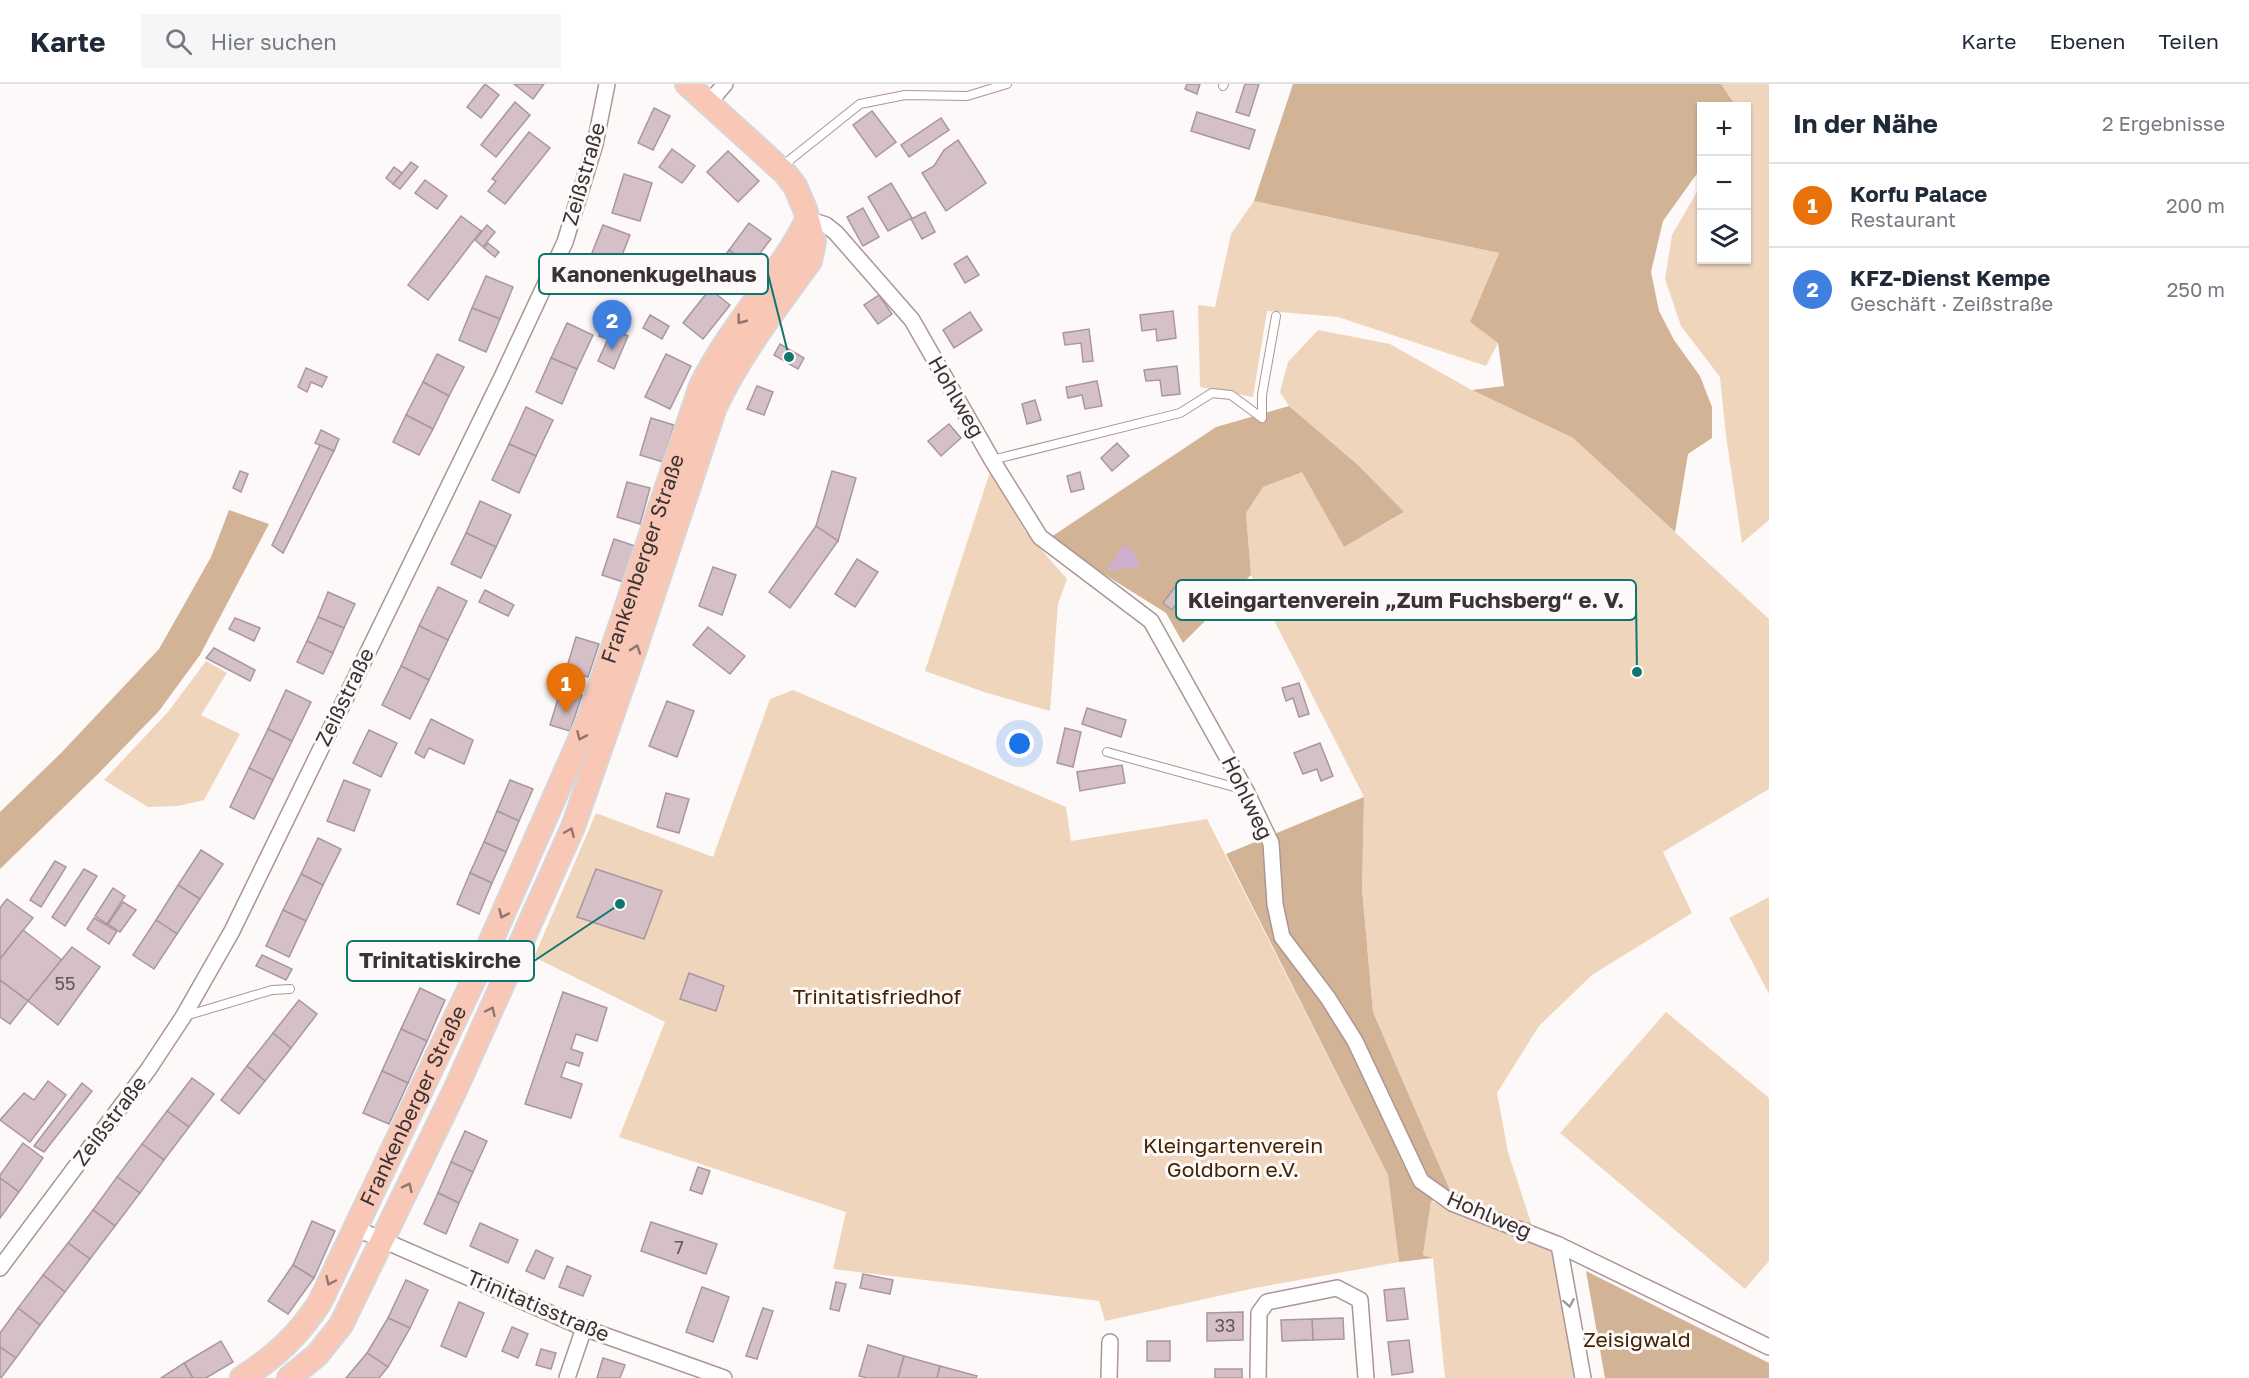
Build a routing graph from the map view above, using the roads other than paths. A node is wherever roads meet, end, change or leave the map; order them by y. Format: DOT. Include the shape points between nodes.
graph roads {
  1 [pos="607,84"];
  2 [pos="687,84"];
  3 [pos="725,84"];
  4 [pos="1006,84"];
  5 [pos="708,104"];
  6 [pos="780,168"];
  7 [pos="807,219"];
  8 [pos="1276,316"];
  9 [pos="992,460"];
  10 [pos="1107,752"];
  11 [pos="1246,790"];
  12 [pos="291,989"];
  13 [pos="183,1017"];
  14 [pos="355,1228"];
  15 [pos="382,1240"];
  16 [pos="1559,1245"];
  17 [pos="0,1268"];
  18 [pos="584,1328"];
  19 [pos="1110,1342"];
  20 [pos="1769,1347"];
  21 [pos="242,1378"];
  22 [pos="289,1378"];
  23 [pos="567,1378"];
  24 [pos="724,1378"];
  25 [pos="1109,1378"];
  26 [pos="1258,1378"];
  27 [pos="1366,1378"];
  28 [pos="1583,1378"];
  1 -- 13 [label="street, Zeißstraße" via="595,144 565,242 232,931"];
  2 -- 5 [label="main road, Frankenberger Straße"];
  3 -- 5 [label="street"];
  4 -- 6 [label="lane" via="968,96 905,95 860,104"];
  5 -- 6 [label="main road, Frankenberger Straße"];
  6 -- 7 [label="main road, Frankenberger Straße" via="801,198"];
  7 -- 9 [label="street, Hohlweg" via="836,233 912,320"];
  7 -- 14 [label="main road, Frankenberger Straße, one-way" via="700,386 589,719 475,977"];
  15 -- 7 [label="main road, Frankenberger Straße, one-way" via="469,1060 573,827 716,407 743,355 810,261 814,242"];
  8 -- 9 [label="lane" via="1262,395 1263,418 1231,394 1212,393 1180,413"];
  9 -- 11 [label="street, Hohlweg" via="1040,537 1152,621"];
  10 -- 11 [label="lane"];
  11 -- 16 [label="street, Hohlweg" via="1271,843 1275,904 1282,937 1355,1041 1421,1181 1452,1203"];
  12 -- 13 [label="lane" via="272,990"];
  13 -- 17 [label="street, Zeißstraße"];
  14 -- 15 [label="street, Trinitatisstraße"];
  14 -- 21 [label="main road, Frankenberger Straße, one-way" via="320,1302 303,1327 270,1360"];
  15 -- 18 [label="street, Trinitatisstraße"];
  15 -- 22 [label="main road, Frankenberger Straße" via="341,1326 317,1355"];
  16 -- 20 [label="street, Hohlweg"];
  16 -- 28 [label="street, one-way"];
  18 -- 23 [label="street"];
  18 -- 24 [label="street, Trinitatisstraße"];
  19 -- 25 [label="street"];
  26 -- 27 [label="street" via="1259,1313 1268,1302 1337,1288 1360,1300"];
}
